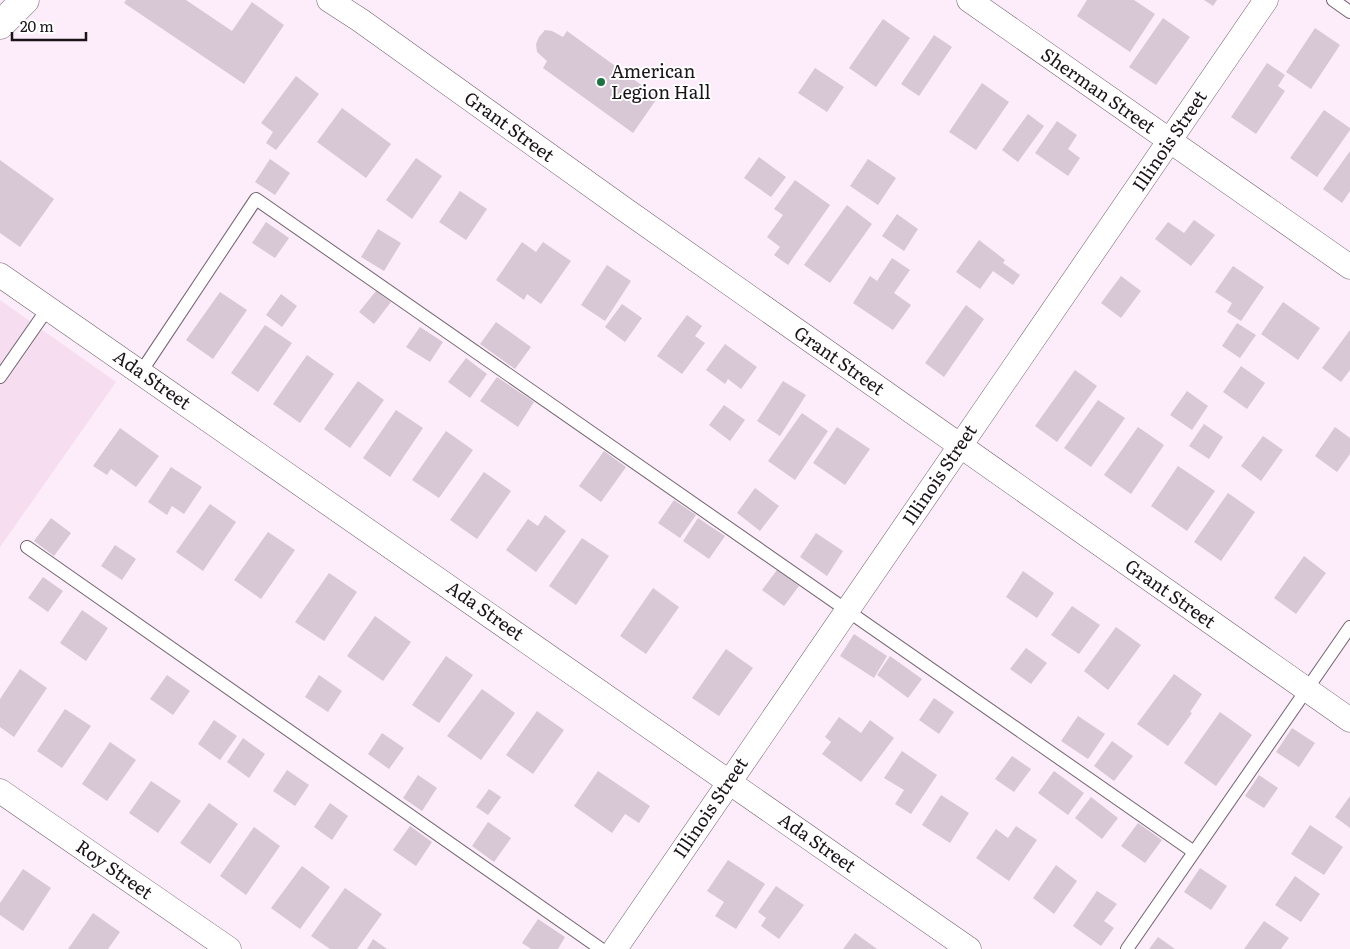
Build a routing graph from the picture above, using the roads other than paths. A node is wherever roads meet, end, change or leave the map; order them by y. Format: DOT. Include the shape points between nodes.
graph roads {
  1 [pos="25,0"];
  2 [pos="329,0"];
  3 [pos="969,0"];
  4 [pos="1266,0"];
  5 [pos="1333,0"];
  6 [pos="1350,12"];
  7 [pos="0,25"];
  8 [pos="1169,141"];
  9 [pos="1350,267"];
  10 [pos="0,274"];
  11 [pos="48,308"];
  12 [pos="140,372"];
  13 [pos="0,377"];
  14 [pos="960,446"];
  15 [pos="27,547"];
  16 [pos="847,611"];
  17 [pos="1350,627"];
  18 [pos="1307,690"];
  19 [pos="1350,720"];
  20 [pos="730,782"];
  21 [pos="0,790"];
  22 [pos="1194,852"];
  23 [pos="229,949"];
  24 [pos="601,949"];
  25 [pos="614,949"];
  26 [pos="970,949"];
  27 [pos="1127,949"];
  1 -- 7 [label="main road"];
  2 -- 14 [label="street, Grant Street"];
  3 -- 8 [label="street, Sherman Street"];
  4 -- 8 [label="street, Illinois Street"];
  5 -- 6 [label="lane"];
  8 -- 9 [label="street, Sherman Street"];
  8 -- 14 [label="street, Illinois Street"];
  10 -- 11 [label="street, Ada Street"];
  11 -- 12 [label="street, Ada Street"];
  11 -- 13 [label="lane"];
  12 -- 16 [label="lane" via="256,199"];
  12 -- 20 [label="street, Ada Street"];
  14 -- 16 [label="street, Illinois Street"];
  14 -- 18 [label="street, Grant Street"];
  15 -- 24 [label="lane"];
  16 -- 20 [label="street, Illinois Street"];
  16 -- 22 [label="lane"];
  17 -- 18 [label="lane"];
  18 -- 19 [label="street, Grant Street"];
  18 -- 22 [label="lane"];
  20 -- 25 [label="street, Illinois Street"];
  20 -- 26 [label="street, Ada Street"];
  21 -- 23 [label="street, Roy Street"];
  22 -- 27 [label="lane"];
}
